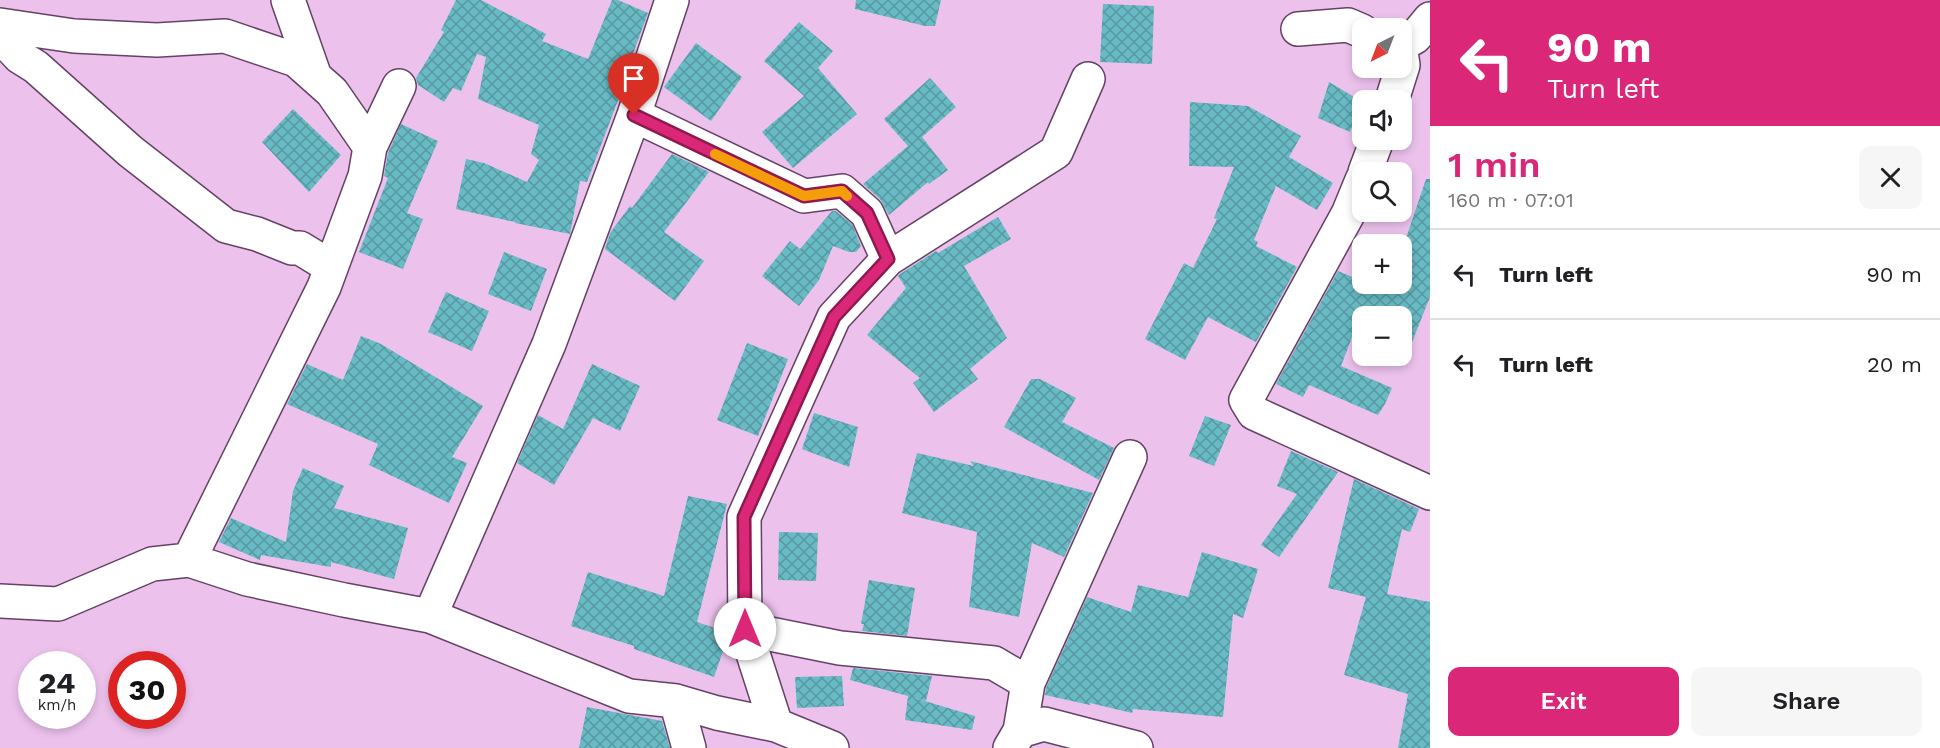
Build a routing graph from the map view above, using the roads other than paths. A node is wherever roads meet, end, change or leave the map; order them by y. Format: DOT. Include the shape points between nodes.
graph roads {
  1 [pos="288,0"];
  2 [pos="672,0"];
  3 [pos="1430,19"];
  4 [pos="0,25"];
  5 [pos="1352,28"];
  6 [pos="1298,30"];
  7 [pos="0,36"];
  8 [pos="1412,40"];
  9 [pos="315,77"];
  10 [pos="1088,79"];
  11 [pos="399,86"];
  12 [pos="634,115"];
  13 [pos="370,147"];
  14 [pos="1352,204"];
  15 [pos="888,259"];
  16 [pos="331,267"];
  17 [pos="1130,457"];
  18 [pos="1430,493"];
  19 [pos="189,560"];
  20 [pos="0,601"];
  21 [pos="430,616"];
  22 [pos="745,629"];
  23 [pos="1028,683"];
  24 [pos="676,701"];
  25 [pos="717,713"];
  26 [pos="776,725"];
  27 [pos="1015,740"];
  28 [pos="690,748"];
  29 [pos="831,748"];
  30 [pos="1136,748"];
  1 -- 9 [label="street"];
  2 -- 12 [label="street"];
  3 -- 8 [label="street"];
  4 -- 9 [label="street" via="74,36 157,40 225,36 296,60"];
  5 -- 6 [label="street"];
  7 -- 16 [label="street" via="130,151 226,226 300,248"];
  9 -- 13 [label="street" via="332,92"];
  10 -- 15 [label="street" via="1056,152"];
  11 -- 13 [label="street"];
  12 -- 15 [label="street" via="804,196 842,191 867,213"];
  12 -- 21 [label="street" via="549,345"];
  13 -- 16 [label="street" via="365,176"];
  14 -- 18 [label="street" via="1246,400 1254,413"];
  15 -- 22 [label="street" via="834,317 744,517"];
  16 -- 19 [label="street"];
  17 -- 23 [label="street"];
  19 -- 20 [label="street" via="152,564 58,604"];
  19 -- 21 [label="street" via="247,579"];
  21 -- 24 [label="street" via="629,696"];
  22 -- 23 [label="street" via="840,648 994,663"];
  22 -- 26 [label="street"];
  23 -- 27 [label="street"];
  24 -- 25 [label="street"];
  24 -- 28 [label="street"];
  25 -- 26 [label="street"];
  25 -- 28 [label="street"];
  26 -- 29 [label="street"];
  27 -- 30 [label="street" via="1044,724"];
}
